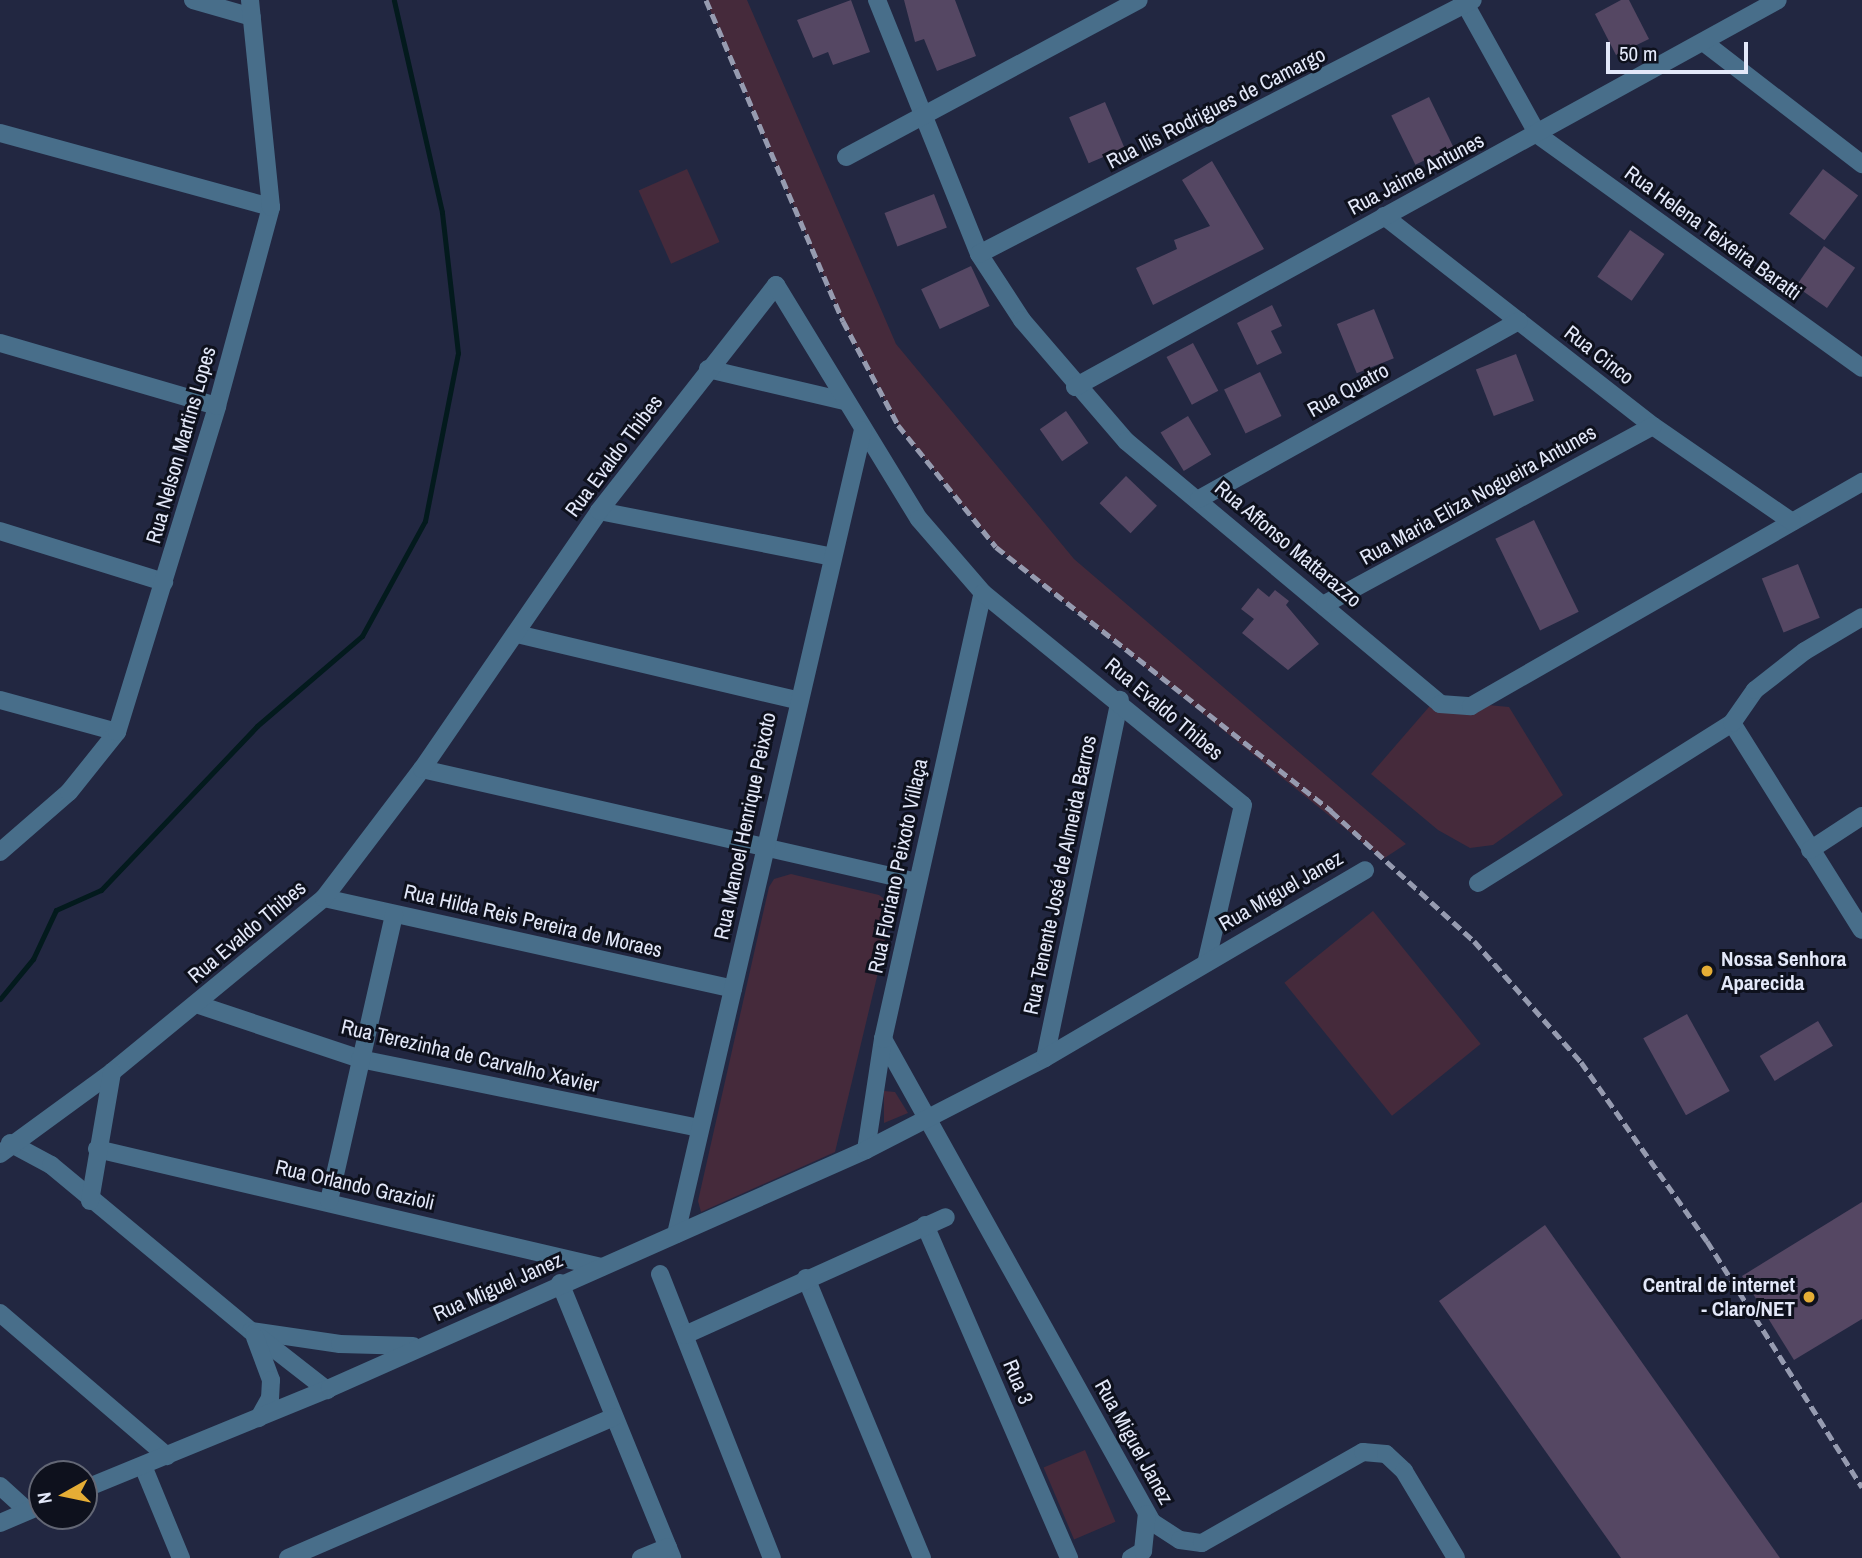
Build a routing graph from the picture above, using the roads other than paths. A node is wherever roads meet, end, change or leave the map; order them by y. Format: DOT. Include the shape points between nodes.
graph roads {
  1 [pos="192,0"];
  2 [pos="877,0"];
  3 [pos="1139,0"];
  4 [pos="1778,0"];
  5 [pos="1467,1"];
  6 [pos="251,9"];
  7 [pos="1706,44"];
  8 [pos="922,118"];
  9 [pos="0,133"];
  10 [pos="1538,135"];
  11 [pos="846,157"];
  12 [pos="1862,164"];
  13 [pos="271,207"];
  14 [pos="1384,216"];
  15 [pos="979,254"];
  16 [pos="1519,321"];
  17 [pos="0,343"];
  18 [pos="1862,368"];
  19 [pos="708,369"];
  20 [pos="1076,387"];
  21 [pos="844,401"];
  22 [pos="218,406"];
  23 [pos="1653,426"];
  24 [pos="863,430"];
  25 [pos="1862,482"];
  26 [pos="1199,499"];
  27 [pos="599,511"];
  28 [pos="1792,523"];
  29 [pos="0,531"];
  30 [pos="829,556"];
  31 [pos="164,582"];
  32 [pos="982,593"];
  33 [pos="1325,604"];
  34 [pos="1862,617"];
  35 [pos="517,634"];
  36 [pos="0,700"];
  37 [pos="796,700"];
  38 [pos="1120,700"];
  39 [pos="1732,723"];
  40 [pos="117,732"];
  41 [pos="422,769"];
  42 [pos="1862,816"];
  43 [pos="765,847"];
  44 [pos="1810,850"];
  45 [pos="0,852"];
  46 [pos="1364,870"];
  47 [pos="917,882"];
  48 [pos="1478,883"];
  49 [pos="324,898"];
  50 [pos="394,914"];
  51 [pos="1862,930"];
  52 [pos="1207,960"];
  53 [pos="733,989"];
  54 [pos="196,1004"];
  55 [pos="883,1039"];
  56 [pos="1045,1058"];
  57 [pos="360,1059"];
  58 [pos="111,1072"];
  59 [pos="927,1118"];
  60 [pos="698,1128"];
  61 [pos="5,1148"];
  62 [pos="97,1150"];
  63 [pos="866,1150"];
  64 [pos="90,1200"];
  65 [pos="329,1202"];
  66 [pos="946,1217"];
  67 [pos="925,1225"];
  68 [pos="677,1234"];
  69 [pos="601,1267"];
  70 [pos="660,1273"];
  71 [pos="806,1278"];
  72 [pos="560,1283"];
  73 [pos="0,1313"];
  74 [pos="251,1331"];
  75 [pos="685,1335"];
  76 [pos="424,1345"];
  77 [pos="327,1390"];
  78 [pos="614,1417"];
  79 [pos="259,1418"];
  80 [pos="167,1456"];
  81 [pos="143,1466"];
  82 [pos="98,1484"];
  83 [pos="0,1486"];
  84 [pos="28,1504"];
  85 [pos="28,1511"];
  86 [pos="1147,1514"];
  87 [pos="0,1523"];
  88 [pos="670,1553"];
  89 [pos="181,1558"];
  90 [pos="288,1558"];
  91 [pos="641,1558"];
  92 [pos="772,1558"];
  93 [pos="922,1558"];
  94 [pos="1069,1558"];
  95 [pos="1131,1558"];
  96 [pos="1456,1558"];
  1 -- 6 [label="street"];
  2 -- 8 [label="street, Rua Affonso Mattarazzo"];
  3 -- 8 [label="street"];
  4 -- 7 [label="street, Rua Jaime Antunes"];
  5 -- 10 [label="street"];
  5 -- 15 [label="street, Rua Ilis Rodrigues de Camargo"];
  6 -- 13 [label="street, Rua Nelson Martins Lopes"];
  7 -- 10 [label="street, Rua Jaime Antunes"];
  7 -- 12 [label="street"];
  8 -- 11 [label="street"];
  8 -- 15 [label="street, Rua Affonso Mattarazzo"];
  9 -- 13 [label="street"];
  10 -- 14 [label="street, Rua Jaime Antunes"];
  10 -- 18 [label="street, Rua Helena Teixeira Baratti"];
  13 -- 22 [label="street, Rua Nelson Martins Lopes"];
  14 -- 16 [label="street, Rua Cinco"];
  14 -- 20 [label="street, Rua Jaime Antunes"];
  15 -- 20 [label="street, Rua Affonso Mattarazzo" via="1022,320"];
  16 -- 23 [label="street, Rua Cinco"];
  16 -- 26 [label="street, Rua Quatro"];
  17 -- 22 [label="street"];
  19 -- 21 [label="street"];
  19 -- 21 [label="street, Rua Evaldo Thibes" via="776,285"];
  19 -- 27 [label="street, Rua Evaldo Thibes"];
  20 -- 26 [label="street, Rua Affonso Mattarazzo" via="1126,442"];
  21 -- 24 [label="street, Rua Evaldo Thibes"];
  22 -- 31 [label="street, Rua Nelson Martins Lopes"];
  23 -- 28 [label="street, Rua Cinco"];
  23 -- 33 [label="street, Rua Maria Eliza Nogueira Antunes"];
  24 -- 30 [label="street, Rua Manoel Henrique Peixoto"];
  24 -- 32 [label="street, Rua Evaldo Thibes" via="919,519"];
  25 -- 28 [label="street, Rua Affonso Mattarazzo"];
  26 -- 33 [label="street, Rua Affonso Mattarazzo"];
  27 -- 30 [label="street"];
  27 -- 35 [label="street, Rua Evaldo Thibes"];
  28 -- 33 [label="street, Rua Affonso Mattarazzo" via="1471,706 1440,704"];
  29 -- 31 [label="street"];
  30 -- 37 [label="street, Rua Manoel Henrique Peixoto"];
  31 -- 40 [label="street, Rua Nelson Martins Lopes"];
  32 -- 38 [label="street, Rua Evaldo Thibes"];
  32 -- 47 [label="street, Rua Floriano Peixoto Villaça"];
  34 -- 39 [label="street" via="1805,651 1755,690"];
  35 -- 37 [label="street"];
  35 -- 41 [label="street, Rua Evaldo Thibes"];
  36 -- 40 [label="street"];
  37 -- 43 [label="street, Rua Manoel Henrique Peixoto"];
  38 -- 52 [label="street, Rua Evaldo Thibes" via="1243,805"];
  38 -- 56 [label="street, Rua Tenente José de Almeida Barros"];
  39 -- 44 [label="street"];
  39 -- 48 [label="street"];
  40 -- 45 [label="street, Rua Nelson Martins Lopes" via="69,792"];
  41 -- 43 [label="street"];
  41 -- 49 [label="street, Rua Evaldo Thibes"];
  42 -- 44 [label="street"];
  43 -- 47 [label="street"];
  43 -- 53 [label="street, Rua Manoel Henrique Peixoto"];
  44 -- 51 [label="street"];
  46 -- 52 [label="street, Rua Miguel Janez"];
  47 -- 55 [label="street, Rua Floriano Peixoto Villaça"];
  49 -- 50 [label="street, Rua Hilda Reis Pereira de Moraes"];
  49 -- 54 [label="street, Rua Evaldo Thibes"];
  50 -- 53 [label="street, Rua Hilda Reis Pereira de Moraes"];
  50 -- 57 [label="street"];
  52 -- 56 [label="street, Rua Miguel Janez"];
  53 -- 60 [label="street, Rua Manoel Henrique Peixoto"];
  54 -- 57 [label="street, Rua Terezinha de Carvalho Xavier"];
  54 -- 58 [label="street, Rua Evaldo Thibes"];
  55 -- 59 [label="street, Rua Miguel Janez"];
  55 -- 63 [label="street, Rua Floriano Peixoto Villaça"];
  56 -- 59 [label="street, Rua Miguel Janez"];
  57 -- 60 [label="street, Rua Terezinha de Carvalho Xavier"];
  57 -- 65 [label="street"];
  58 -- 61 [label="street, Rua Evaldo Thibes"];
  58 -- 62 [label="street"];
  59 -- 63 [label="street, Rua Miguel Janez"];
  59 -- 86 [label="street, Rua Miguel Janez"];
  60 -- 68 [label="street, Rua Manoel Henrique Peixoto"];
  61 -- 64 [label="street" via="51,1165"];
  62 -- 64 [label="street"];
  62 -- 65 [label="street, Rua Orlando Grazioli"];
  63 -- 68 [label="street, Rua Miguel Janez"];
  64 -- 74 [label="street"];
  65 -- 69 [label="street, Rua Orlando Grazioli"];
  66 -- 67 [label="street"];
  67 -- 71 [label="street"];
  67 -- 94 [label="street, Rua 3"];
  68 -- 69 [label="street, Rua Miguel Janez"];
  69 -- 72 [label="street, Rua Miguel Janez"];
  70 -- 75 [label="street"];
  71 -- 75 [label="street"];
  71 -- 93 [label="street"];
  72 -- 76 [label="street, Rua Miguel Janez"];
  72 -- 78 [label="street"];
  73 -- 80 [label="street"];
  74 -- 76 [label="street" via="340,1344"];
  74 -- 77 [label="street"];
  74 -- 79 [label="street" via="271,1380 270,1398"];
  75 -- 92 [label="street"];
  76 -- 77 [label="street, Rua Miguel Janez"];
  77 -- 79 [label="street, Rua Miguel Janez"];
  78 -- 88 [label="street"];
  78 -- 90 [label="street"];
  79 -- 80 [label="street, Rua Miguel Janez"];
  80 -- 81 [label="street, Rua Miguel Janez"];
  81 -- 82 [label="street, Rua Miguel Janez"];
  81 -- 89 [label="street"];
  83 -- 84 [label="street"];
  85 -- 87 [label="street"];
  86 -- 95 [label="street" via="1143,1551"];
  86 -- 96 [label="street, Rua Miguel Janez" via="1180,1540 1202,1543 1363,1452 1386,1454 1404,1471"];
  88 -- 91 [label="street"];
}
